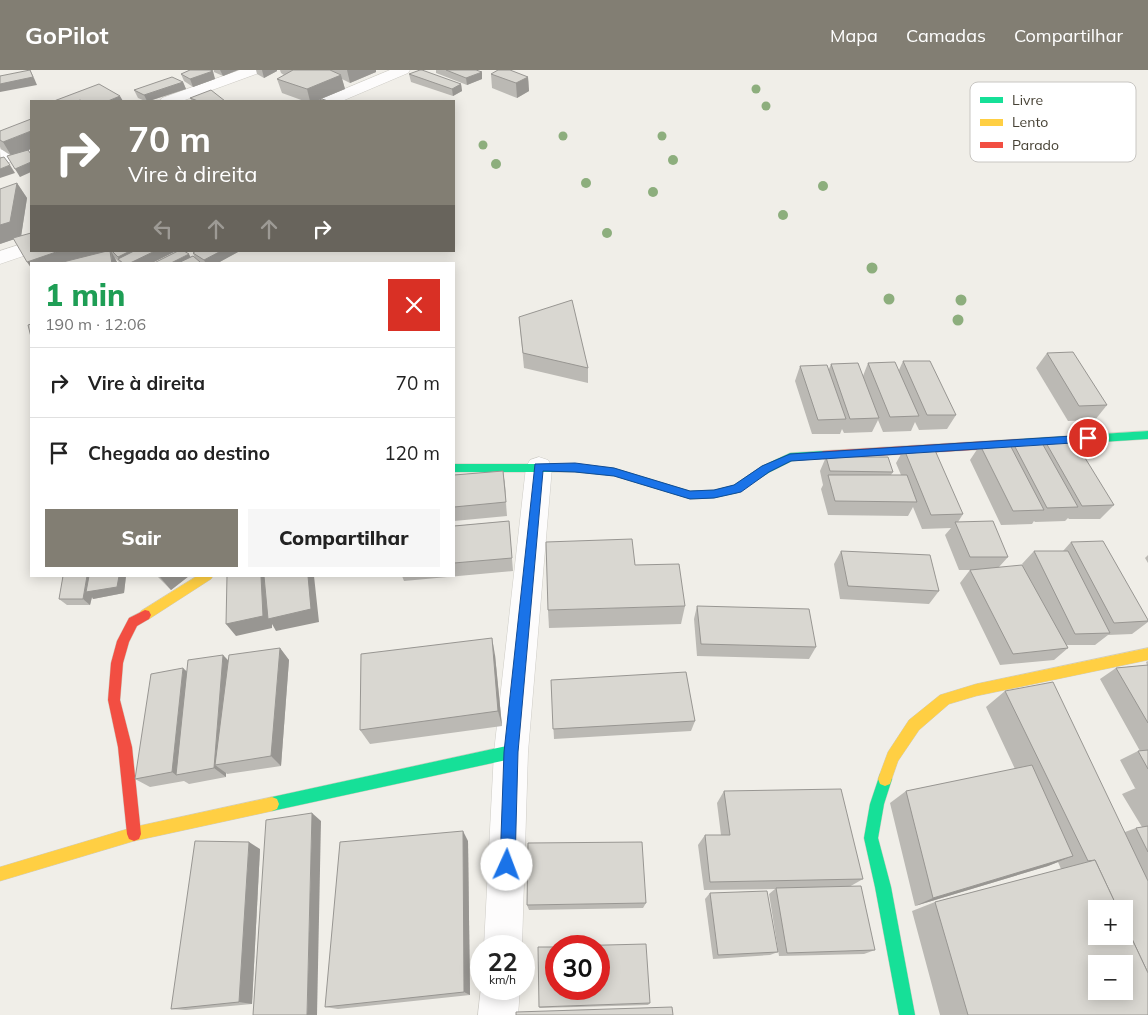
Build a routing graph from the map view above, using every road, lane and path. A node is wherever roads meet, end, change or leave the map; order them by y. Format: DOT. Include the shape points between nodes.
graph roads {
  1 [pos="254,70"];
  2 [pos="398,71"];
  3 [pos="171,100"];
  4 [pos="331,100"];
  5 [pos="0,154"];
  6 [pos="30,154"];
  7 [pos="30,247"];
  8 [pos="0,258"];
  9 [pos="1148,434"];
  10 [pos="538,467"];
  11 [pos="455,468"];
  12 [pos="205,577"];
  13 [pos="1148,654"];
  14 [pos="511,752"];
  15 [pos="134,834"];
  16 [pos="0,874"];
  17 [pos="503,935"];
  18 [pos="499,1000"];
  19 [pos="498,1015"];
  20 [pos="907,1015"];
  1 -- 3 [label="street"];
  2 -- 4 [label="street"];
  5 -- 6 [label="street" via="14,158"];
  7 -- 8 [label="street"];
  9 -- 10 [label="street" via="790,458 766,469 737,489 714,494 690,495 614,472"];
  10 -- 11 [label="street"];
  10 -- 14 [label="street"];
  12 -- 15 [label="street" via="133,622 122,641 114,700 125,747"];
  13 -- 20 [label="street" via="944,699 914,724 893,757 877,804 871,838"];
  14 -- 15 [label="street"];
  14 -- 17 [label="street"];
  15 -- 16 [label="street"];
  18 -- 19 [label="street"];
}
